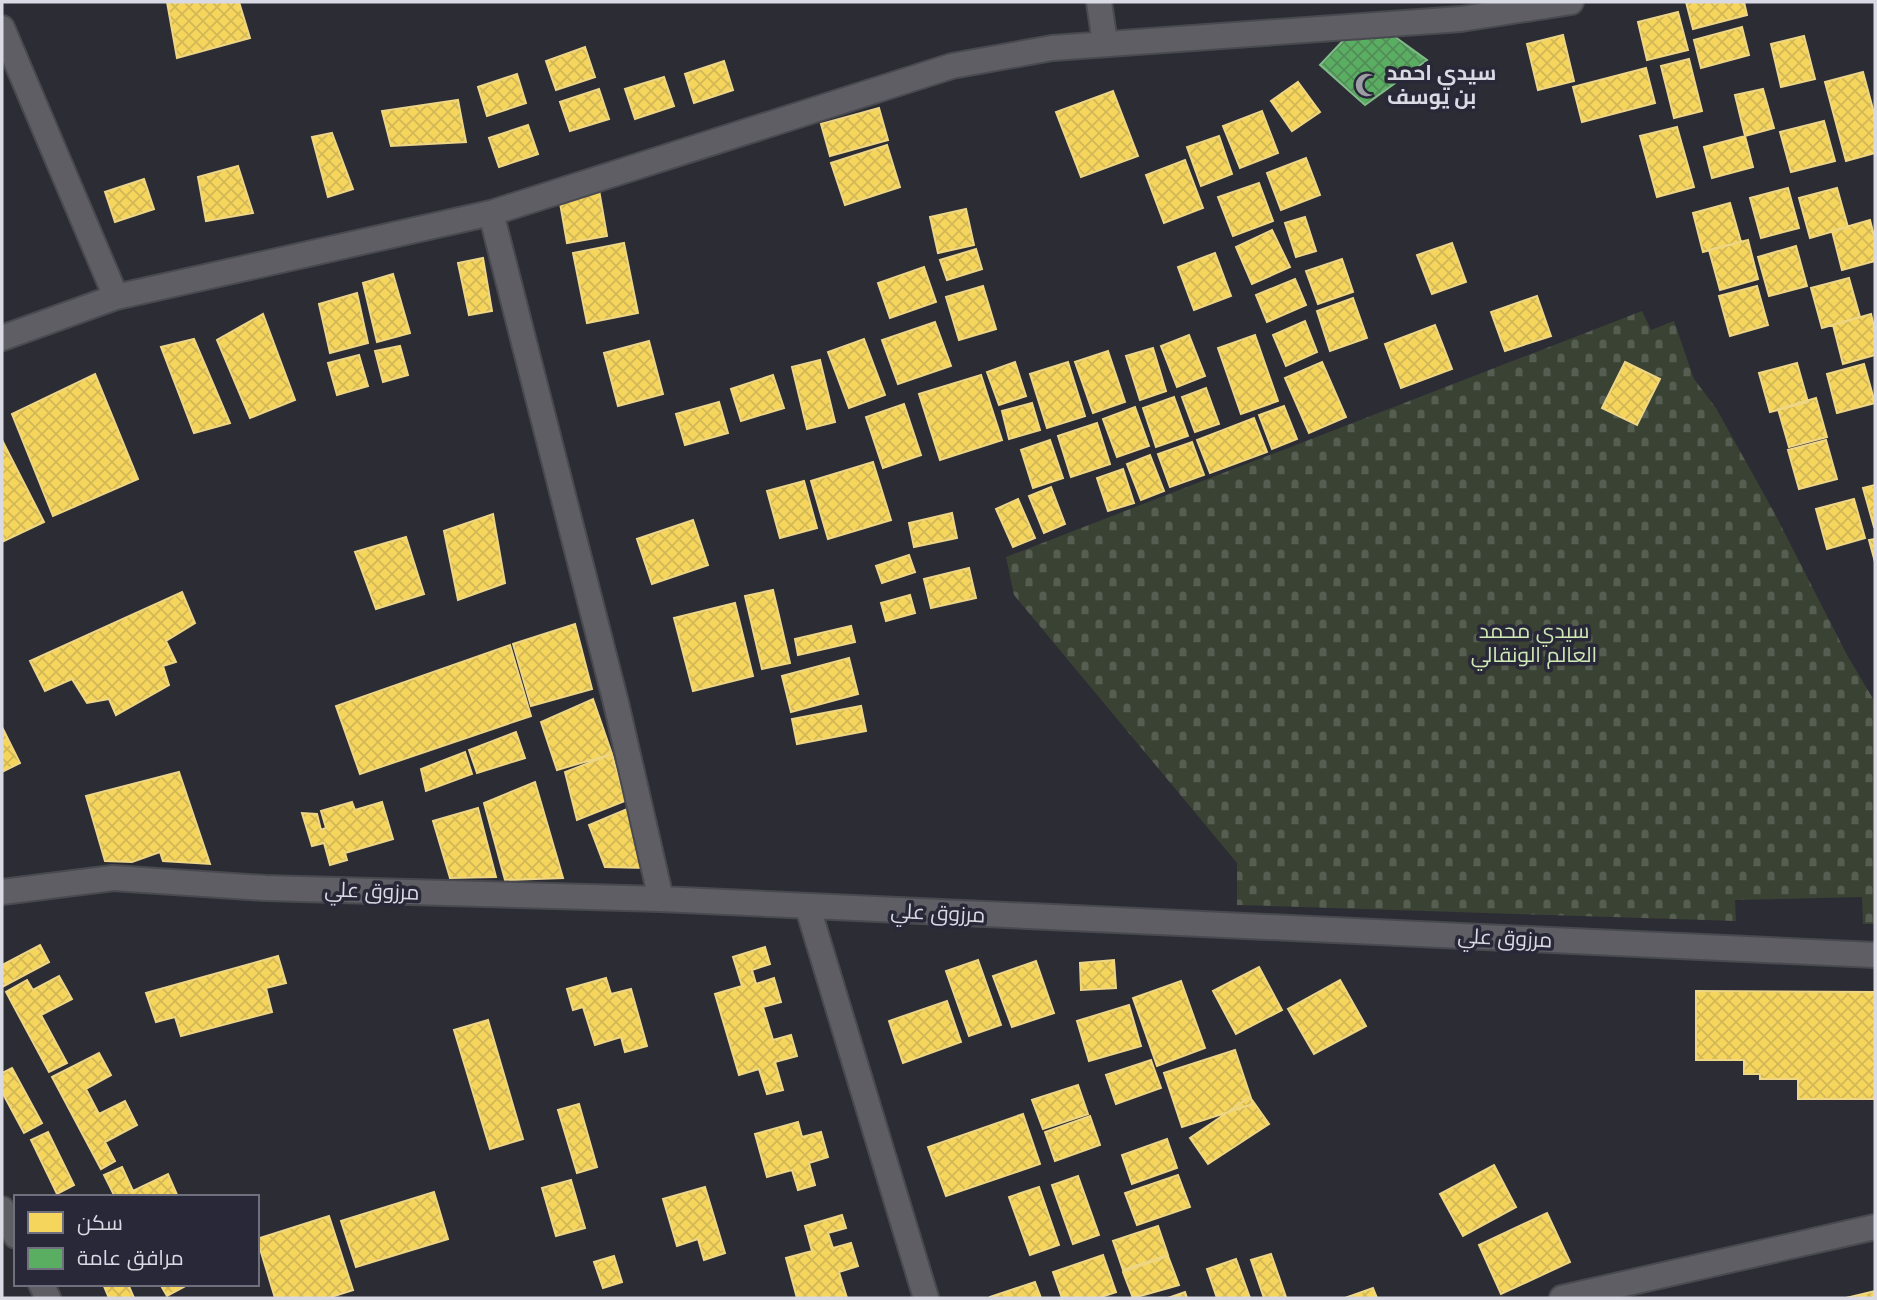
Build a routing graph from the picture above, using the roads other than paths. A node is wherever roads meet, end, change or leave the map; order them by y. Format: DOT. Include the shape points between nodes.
graph roads {
  1 [pos="1099,2"];
  2 [pos="1571,2"];
  3 [pos="2,28"];
  4 [pos="1105,43"];
  5 [pos="491,213"];
  6 [pos="116,297"];
  7 [pos="2,338"];
  8 [pos="2,892"];
  9 [pos="661,899"];
  10 [pos="808,908"];
  11 [pos="1875,955"];
  12 [pos="2,1209"];
  13 [pos="1875,1227"];
  14 [pos="14,1232"];
  15 [pos="1627,1291"];
  16 [pos="926,1298"];
  17 [pos="1562,1298"];
  1 -- 4 [label="street"];
  2 -- 4 [label="street" via="1461,19"];
  3 -- 6 [label="street"];
  4 -- 5 [label="street" via="952,66"];
  5 -- 6 [label="street"];
  5 -- 9 [label="street"];
  6 -- 7 [label="street"];
  8 -- 9 [label="street, مرزوق علي" via="113,878 265,888"];
  9 -- 10 [label="street, مرزوق علي"];
  10 -- 11 [label="street, مرزوق علي"];
  10 -- 16 [label="street"];
  12 -- 14 [label="street"];
  13 -- 15 [label="street"];
  15 -- 17 [label="street"];
}
